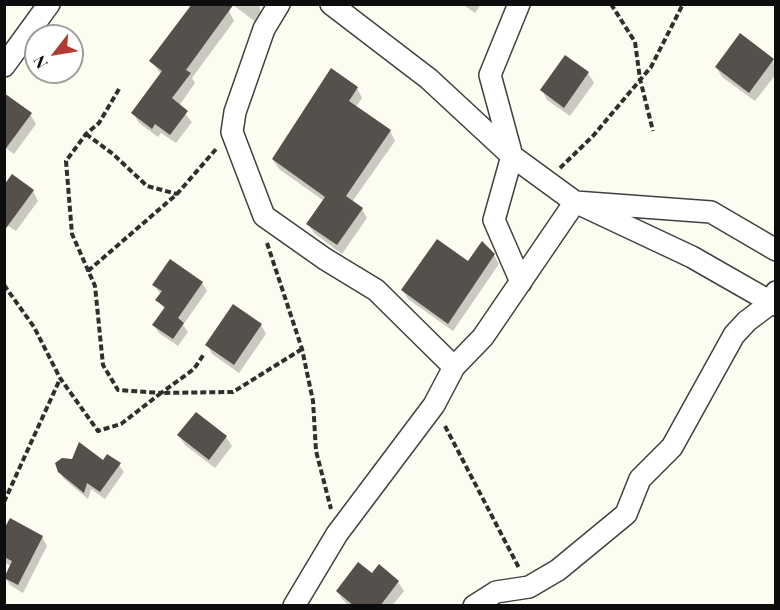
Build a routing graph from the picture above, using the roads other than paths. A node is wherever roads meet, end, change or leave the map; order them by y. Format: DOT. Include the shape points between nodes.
graph roads {
  1 [pos="49,4"];
  2 [pos="279,4"];
  3 [pos="332,4"];
  4 [pos="519,4"];
  5 [pos="4,66"];
  6 [pos="512,156"];
  7 [pos="575,202"];
  8 [pos="776,250"];
  9 [pos="521,282"];
  10 [pos="774,300"];
  11 [pos="454,367"];
  12 [pos="294,606"];
  13 [pos="474,606"];
  1 -- 5 [label="street"];
  2 -- 11 [label="street" via="264,29 235,112 232,132 264,216 376,290"];
  3 -- 6 [label="street" via="429,78"];
  4 -- 6 [label="street" via="490,75"];
  6 -- 7 [label="street"];
  6 -- 9 [label="street" via="494,220"];
  7 -- 8 [label="street" via="711,212"];
  7 -- 9 [label="street"];
  7 -- 10 [label="street"];
  9 -- 11 [label="street" via="483,337"];
  10 -- 13 [label="street" via="734,334 672,447 640,479 626,514 558,570 529,587 496,592"];
  11 -- 12 [label="street" via="434,405 337,534"];
}
